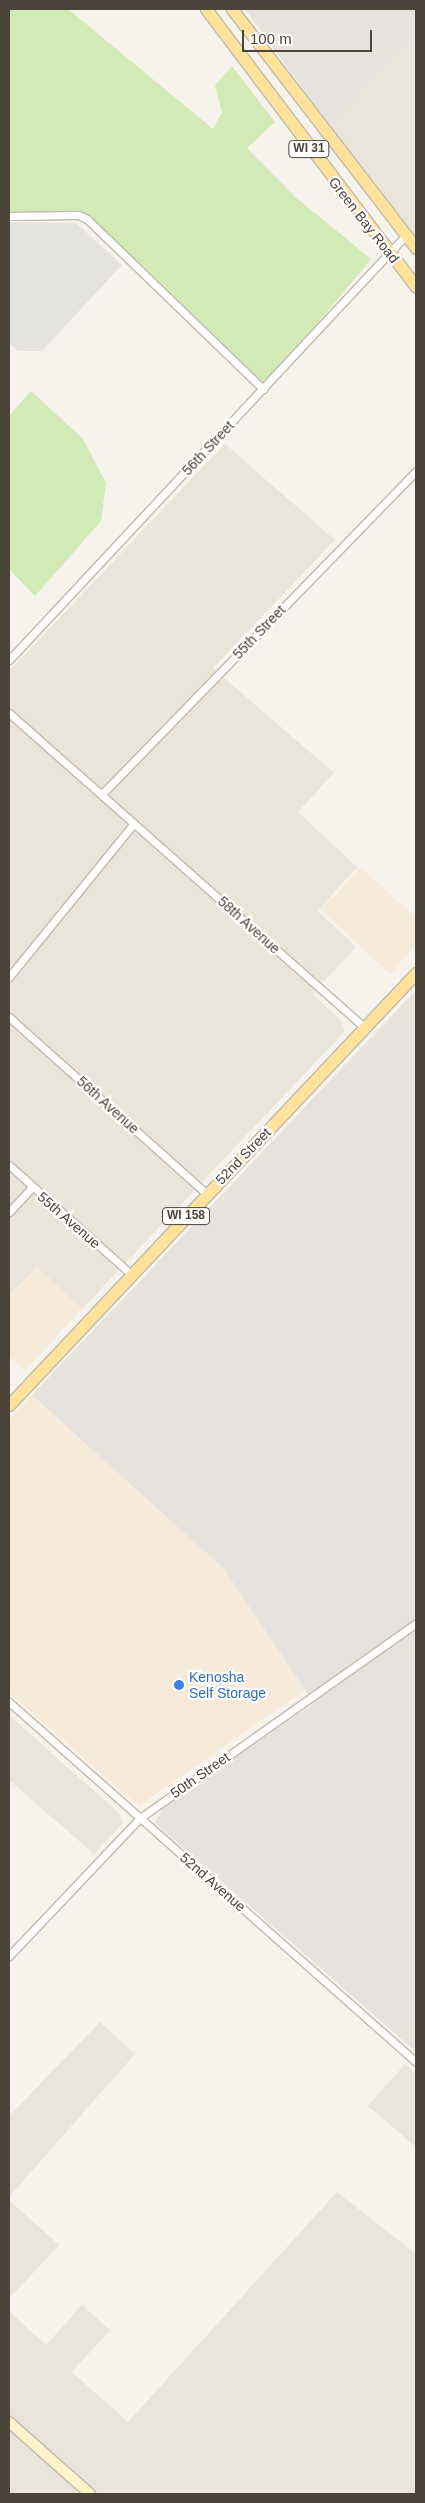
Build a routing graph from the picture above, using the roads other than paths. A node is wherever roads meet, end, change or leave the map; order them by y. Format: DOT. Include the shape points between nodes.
graph roads {
  1 [pos="206,9"];
  2 [pos="232,9"];
  3 [pos="9,216"];
  4 [pos="406,235"];
  5 [pos="416,248"];
  6 [pos="390,253"];
  7 [pos="416,287"];
  8 [pos="263,389"];
  9 [pos="416,470"];
  10 [pos="9,660"];
  11 [pos="9,713"];
  12 [pos="102,794"];
  13 [pos="134,823"];
  14 [pos="416,973"];
  15 [pos="9,977"];
  16 [pos="9,1017"];
  17 [pos="365,1028"];
  18 [pos="9,1165"];
  19 [pos="32,1187"];
  20 [pos="207,1194"];
  21 [pos="9,1212"];
  22 [pos="131,1274"];
  23 [pos="9,1405"];
  24 [pos="416,1623"];
  25 [pos="9,1702"];
  26 [pos="140,1818"];
  27 [pos="9,1956"];
  28 [pos="416,2062"];
  29 [pos="9,2422"];
  30 [pos="90,2494"];
  1 -- 6 [label="main road, Green Bay Road / WI 31"];
  2 -- 4 [label="main road, Green Bay Road / WI 31"];
  3 -- 8 [label="street" via="78,215 87,220"];
  4 -- 5 [label="main road, Green Bay Road / WI 31"];
  4 -- 6 [label="street, 56th Street"];
  6 -- 7 [label="main road, Green Bay Road / WI 31"];
  6 -- 8 [label="street, 56th Street"];
  8 -- 10 [label="street, 56th Street"];
  9 -- 12 [label="street, 55th Street"];
  11 -- 12 [label="street, 58th Avenue"];
  12 -- 13 [label="street, 58th Avenue"];
  13 -- 15 [label="street"];
  13 -- 17 [label="street, 58th Avenue"];
  14 -- 17 [label="main road, 52nd Street / WI 158"];
  16 -- 20 [label="street, 56th Avenue"];
  17 -- 20 [label="main road, 52nd Street / WI 158"];
  18 -- 19 [label="street, 55th Avenue"];
  19 -- 21 [label="street"];
  19 -- 22 [label="street, 55th Avenue"];
  20 -- 22 [label="main road, 52nd Street / WI 158"];
  22 -- 23 [label="main road, 52nd Street / WI 158"];
  24 -- 26 [label="street, 50th Street"];
  25 -- 26 [label="street, 52nd Avenue"];
  26 -- 27 [label="street, 50th Street"];
  26 -- 28 [label="street, 52nd Avenue"];
  29 -- 30 [label="street"];
}
